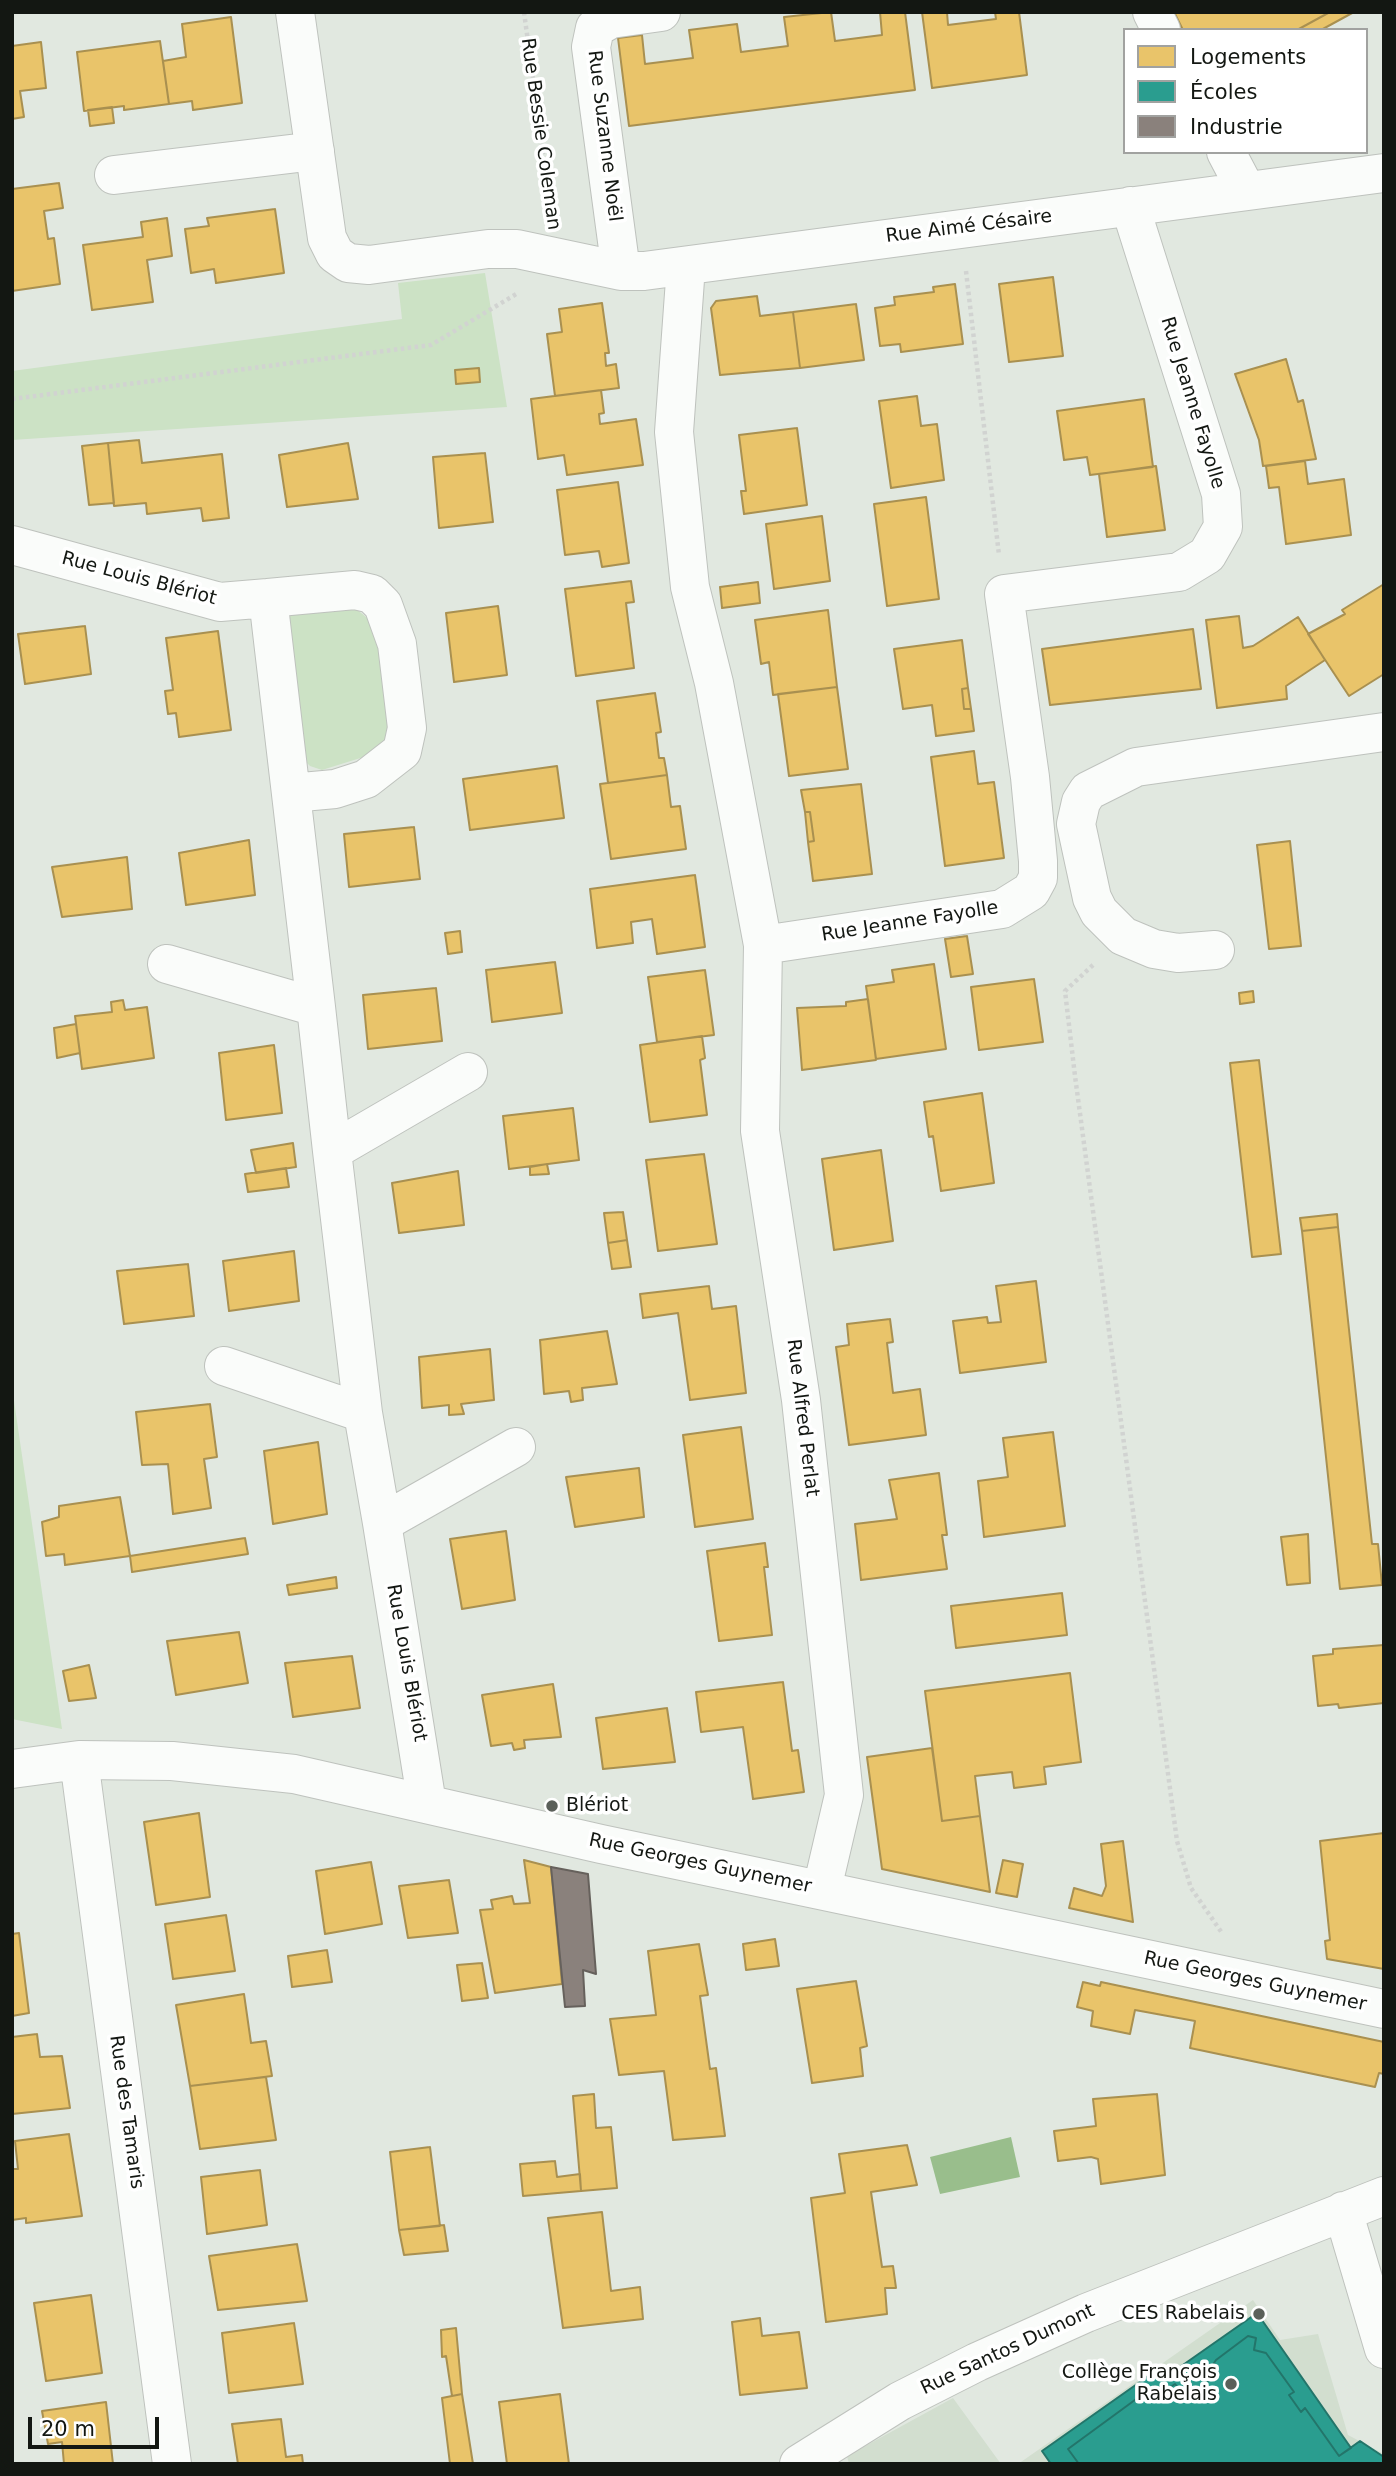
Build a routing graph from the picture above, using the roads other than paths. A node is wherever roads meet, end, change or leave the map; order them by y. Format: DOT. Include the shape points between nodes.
graph roads {
  1 [pos="295,12"];
  2 [pos="662,12"];
  3 [pos="1152,12"];
  4 [pos="1160,28"];
  5 [pos="314,151"];
  6 [pos="1227,154"];
  7 [pos="1384,173"];
  8 [pos="114,175"];
  9 [pos="1246,191"];
  10 [pos="1130,206"];
  11 [pos="686,266"];
  12 [pos="621,271"];
  13 [pos="12,545"];
  14 [pos="268,598"];
  15 [pos="1384,732"];
  16 [pos="290,793"];
  17 [pos="763,945"];
  18 [pos="1215,950"];
  19 [pos="167,964"];
  20 [pos="316,1007"];
  21 [pos="468,1072"];
  22 [pos="332,1151"];
  23 [pos="224,1366"];
  24 [pos="363,1413"];
  25 [pos="516,1447"];
  26 [pos="382,1523"];
  27 [pos="79,1760"];
  28 [pos="12,1769"];
  29 [pos="427,1804"];
  30 [pos="822,1889"];
  31 [pos="1384,2009"];
  32 [pos="1384,2196"];
  33 [pos="1343,2211"];
  34 [pos="1384,2349"];
  35 [pos="172,2464"];
  36 [pos="799,2464"];
  1 -- 5 [label="street"];
  2 -- 12 [label="street, Rue Suzanne Noël" via="611,19 595,28 591,47"];
  3 -- 4 [label="street"];
  5 -- 8 [label="street"];
  5 -- 12 [label="street, Rue Aimé Césaire" via="327,238 335,254 348,263 369,265 517,249"];
  6 -- 9 [label="street"];
  7 -- 9 [label="street, Rue Aimé Césaire"];
  9 -- 10 [label="street, Rue Aimé Césaire"];
  10 -- 11 [label="street, Rue Aimé Césaire"];
  10 -- 17 [label="street, Rue Jeanne Fayolle" via="1221,494 1223,527 1207,555 1179,572 1004,594 1038,861 1038,878 1031,891 1002,909"];
  11 -- 12 [label="street, Rue Aimé Césaire"];
  11 -- 17 [label="street" via="674,432 690,587 714,683"];
  13 -- 14 [label="street, Rue Louis Blériot" via="220,602"];
  14 -- 16 [label="street, Rue Louis Blériot"];
  14 -- 16 [label="street, Rue Louis Blériot" via="355,590 372,594 383,605 397,644 407,728 402,751 366,779 335,789"];
  15 -- 18 [label="street" via="1136,767 1088,790 1076,824 1091,898 1099,912 1124,936 1154,949 1178,953"];
  16 -- 20 [label="street, Rue Louis Blériot"];
  17 -- 30 [label="street, Rue Alfred Perlat" via="760,1131 801,1400 844,1795"];
  19 -- 20 [label="street"];
  20 -- 22 [label="street, Rue Louis Blériot"];
  21 -- 22 [label="street"];
  22 -- 24 [label="street, Rue Louis Blériot"];
  23 -- 24 [label="street"];
  24 -- 26 [label="street, Rue Louis Blériot"];
  25 -- 26 [label="street"];
  26 -- 29 [label="street, Rue Louis Blériot"];
  27 -- 28 [label="street, Rue Georges Guynemer"];
  27 -- 29 [label="street, Rue Georges Guynemer" via="172,1761 294,1774"];
  27 -- 35 [label="street, Rue des Tamaris"];
  29 -- 30 [label="street, Rue Georges Guynemer"];
  30 -- 31 [label="street, Rue Georges Guynemer"];
  32 -- 33 [label="street, Rue Santos Dumont"];
  33 -- 34 [label="street"];
  33 -- 36 [label="street, Rue Santos Dumont" via="1086,2313 977,2362 900,2401"];
}
